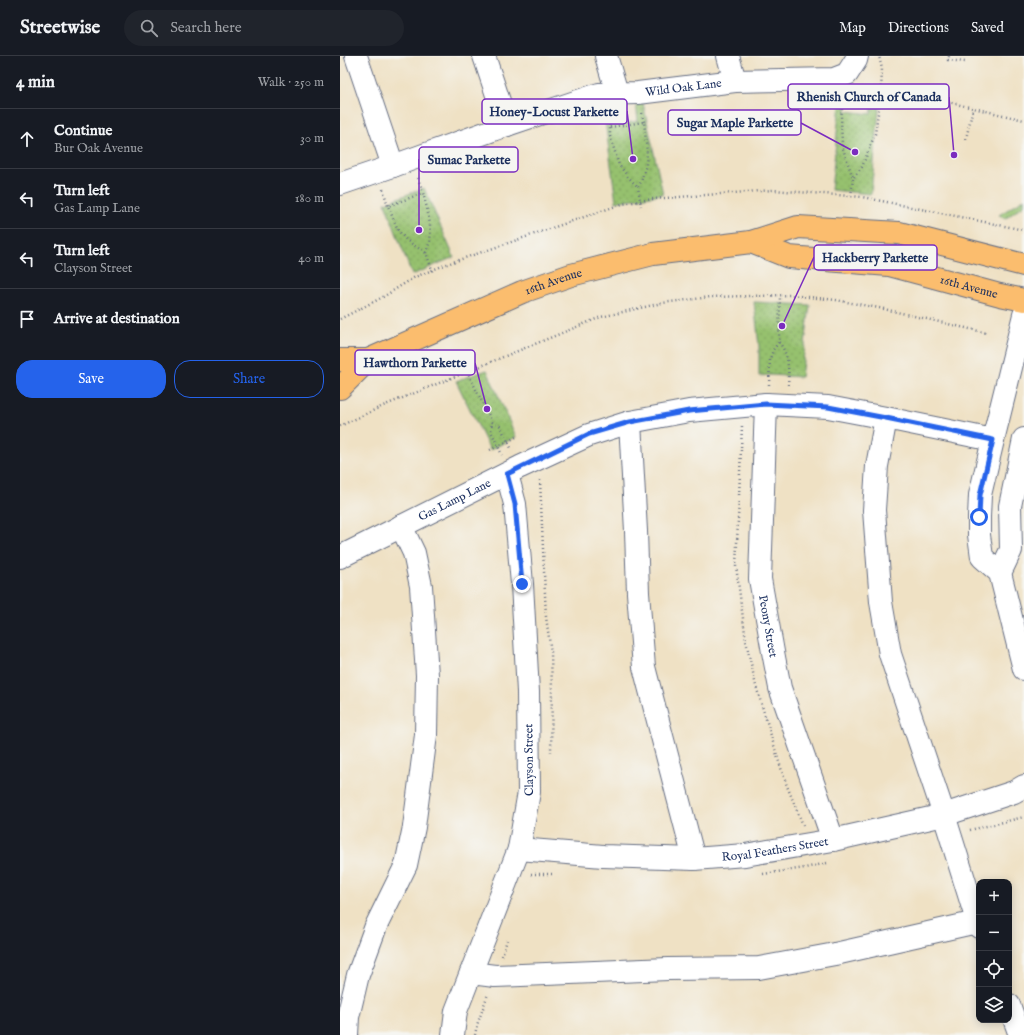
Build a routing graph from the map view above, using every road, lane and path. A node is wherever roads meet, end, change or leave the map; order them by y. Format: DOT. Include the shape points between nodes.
graph roads {
  1 [pos="356,56"];
  2 [pos="484,56"];
  3 [pos="606,56"];
  4 [pos="728,56"];
  5 [pos="879,56"];
  6 [pos="948,56"];
  7 [pos="856,58"];
  8 [pos="965,62"];
  9 [pos="735,81"];
  10 [pos="898,90"];
  11 [pos="618,93"];
  12 [pos="844,97"];
  13 [pos="973,108"];
  14 [pos="1024,120"];
  15 [pos="507,125"];
  16 [pos="966,139"];
  17 [pos="393,166"];
  18 [pos="853,178"];
  19 [pos="340,184"];
  20 [pos="638,187"];
  21 [pos="851,196"];
  22 [pos="640,206"];
  23 [pos="1024,230"];
  24 [pos="751,242"];
  25 [pos="426,253"];
  26 [pos="1024,265"];
  27 [pos="433,272"];
  28 [pos="780,296"];
  29 [pos="1024,300"];
  30 [pos="1024,316"];
  31 [pos="340,319"];
  32 [pos="987,333"];
  33 [pos="779,342"];
  34 [pos="340,360"];
  35 [pos="368,360"];
  36 [pos="467,371"];
  37 [pos="340,388"];
  38 [pos="776,404"];
  39 [pos="886,418"];
  40 [pos="492,422"];
  41 [pos="630,422"];
  42 [pos="340,426"];
  43 [pos="516,437"];
  44 [pos="993,440"];
  45 [pos="508,441"];
  46 [pos="1024,442"];
  47 [pos="498,446"];
  48 [pos="490,450"];
  49 [pos="514,471"];
  50 [pos="401,526"];
  51 [pos="340,557"];
  52 [pos="1000,573"];
  53 [pos="1024,669"];
  54 [pos="550,756"];
  55 [pos="1024,786"];
  56 [pos="944,814"];
  57 [pos="805,830"];
  58 [pos="833,840"];
  59 [pos="519,849"];
  60 [pos="694,859"];
  61 [pos="976,918"];
  62 [pos="976,924"];
  63 [pos="471,973"];
  64 [pos="1012,1013"];
  65 [pos="347,1035"];
  66 [pos="453,1035"];
  67 [pos="1020,1035"];
  1 -- 17 [label="street"];
  2 -- 15 [label="street"];
  3 -- 11 [label="street"];
  4 -- 9 [label="street"];
  5 -- 18 [label="path" via="882,69 881,93 875,134 862,168"];
  6 -- 8 [label="path" via="948,60"];
  7 -- 9 [label="street, Wild Oak Lane" via="847,74 834,79"];
  9 -- 11 [label="street, Wild Oak Lane" via="638,93"];
  10 -- 13 [label="path"];
  11 -- 15 [label="street, Wild Oak Lane" via="599,94"];
  12 -- 18 [label="path" via="841,116 842,146"];
  13 -- 14 [label="path"];
  13 -- 16 [label="path"];
  15 -- 17 [label="street, Wild Oak Lane"];
  17 -- 19 [label="street, Wild Oak Lane"];
  18 -- 21 [label="path"];
  20 -- 20 [label="path" via="619,165 610,136 610,127 644,122 648,153"];
  20 -- 22 [label="path"];
  23 -- 31 [label="path" via="862,197 834,194 773,190 652,199 622,204 447,264 415,277 384,297"];
  24 -- 26 [label="main road, 16th Avenue" via="798,227 899,233"];
  24 -- 29 [label="main road, 16th Avenue" via="789,257 889,264"];
  24 -- 35 [label="main road, 16th Avenue" via="653,254 571,275 522,292"];
  25 -- 25 [label="path" via="406,240 398,230 388,206 423,193 430,225 430,240"];
  25 -- 27 [label="path"];
  28 -- 32 [label="path" via="836,300"];
  28 -- 33 [label="path"];
  28 -- 36 [label="path" via="711,297 662,303 601,317"];
  30 -- 44 [label="street"];
  33 -- 38 [label="path" via="770,359 769,400"];
  33 -- 38 [label="path" via="784,348 788,369 788,402"];
  34 -- 35 [label="main road, 16th Avenue"];
  35 -- 37 [label="main road, 16th Avenue"];
  36 -- 40 [label="path"];
  36 -- 42 [label="path"];
  38 -- 39 [label="street, Gas Lamp Lane" via="828,407"];
  38 -- 41 [label="street, Gas Lamp Lane" via="689,411"];
  38 -- 57 [label="path" via="741,426 736,566 746,641 756,686 787,786"];
  38 -- 58 [label="street, Peony Street" via="760,579 780,688"];
  39 -- 44 [label="street, Gas Lamp Lane"];
  39 -- 56 [label="street" via="877,466 874,510 880,602 890,654"];
  40 -- 45 [label="path" via="500,426"];
  40 -- 47 [label="path" via="491,431"];
  41 -- 49 [label="street, Gas Lamp Lane" via="589,434"];
  41 -- 60 [label="street" via="644,667"];
  43 -- 45 [label="path"];
  44 -- 52 [label="street" via="980,495 979,535 982,557"];
  45 -- 47 [label="path"];
  45 -- 49 [label="path"];
  46 -- 52 [label="street" via="1010,506 1011,550"];
  47 -- 48 [label="path"];
  47 -- 49 [label="path" via="508,468"];
  49 -- 50 [label="street, Gas Lamp Lane"];
  49 -- 54 [label="path" via="540,476 546,616 551,652"];
  49 -- 59 [label="street, Clayson Street" via="528,692 529,792"];
  50 -- 51 [label="street, Gas Lamp Lane"];
  50 -- 65 [label="street" via="414,553 421,586 427,675 426,735 414,827 406,865 376,926 358,975 348,1017"];
  52 -- 53 [label="street"];
  55 -- 56 [label="street, Royal Feathers Street" via="1014,792"];
  56 -- 58 [label="street, Royal Feathers Street"];
  56 -- 61 [label="street"];
  58 -- 60 [label="street, Royal Feathers Street" via="745,855"];
  59 -- 60 [label="street, Royal Feathers Street" via="603,856"];
  59 -- 63 [label="street, Clayson Street"];
  62 -- 63 [label="street" via="758,968 495,976"];
  63 -- 66 [label="street, Clayson Street" via="456,1011"];
  64 -- 67 [label="street"];
}
